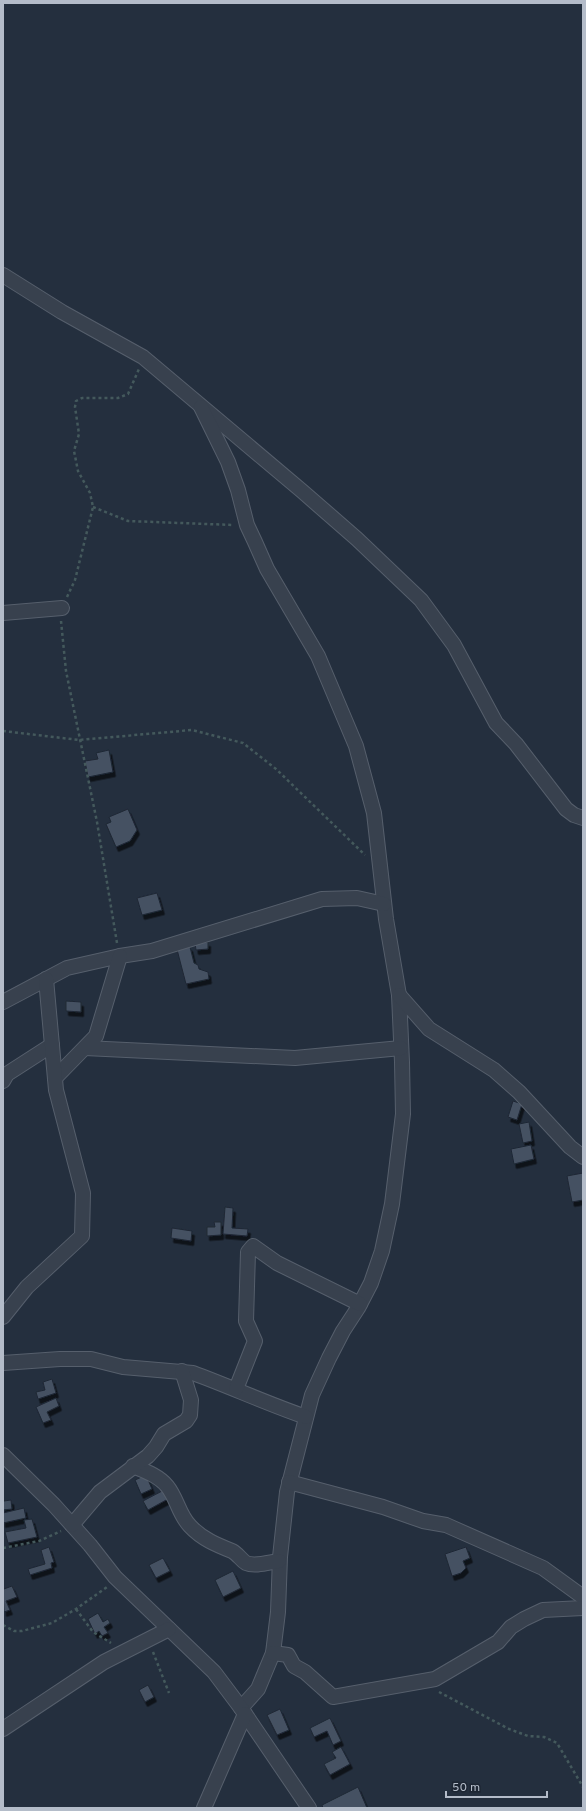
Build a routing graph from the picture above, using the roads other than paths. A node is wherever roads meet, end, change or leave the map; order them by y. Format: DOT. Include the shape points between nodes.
graph roads {
  1 [pos="3,275"];
  2 [pos="201,407"];
  3 [pos="62,608"];
  4 [pos="3,613"];
  5 [pos="583,818"];
  6 [pos="384,904"];
  7 [pos="120,956"];
  8 [pos="46,979"];
  9 [pos="399,995"];
  10 [pos="3,1002"];
  11 [pos="52,1045"];
  12 [pos="85,1048"];
  13 [pos="402,1048"];
  14 [pos="55,1078"];
  15 [pos="3,1081"];
  16 [pos="583,1156"];
  17 [pos="360,1304"];
  18 [pos="3,1317"];
  19 [pos="3,1363"];
  20 [pos="182,1371"];
  21 [pos="236,1389"];
  22 [pos="306,1417"];
  23 [pos="3,1454"];
  24 [pos="133,1466"];
  25 [pos="290,1482"];
  26 [pos="72,1525"];
  27 [pos="279,1561"];
  28 [pos="583,1597"];
  29 [pos="583,1608"];
  30 [pos="169,1629"];
  31 [pos="273,1653"];
  32 [pos="243,1711"];
  33 [pos="3,1730"];
  34 [pos="204,1808"];
  35 [pos="309,1808"];
  1 -- 2 [label="street" via="143,358"];
  2 -- 5 [label="street" via="313,501 421,600 454,645 496,723 516,744 566,809"];
  2 -- 6 [label="street" via="228,462 247,526 267,569 318,656 356,746 374,813"];
  3 -- 4 [label="street"];
  6 -- 7 [label="street" via="357,898 322,899 152,951"];
  6 -- 9 [label="street"];
  7 -- 8 [label="street" via="76,965"];
  7 -- 12 [label="street" via="96,1036"];
  8 -- 10 [label="street"];
  8 -- 11 [label="street"];
  9 -- 13 [label="street"];
  9 -- 16 [label="street" via="429,1029 494,1070 519,1092 570,1147"];
  11 -- 14 [label="street"];
  11 -- 15 [label="street" via="7,1074"];
  12 -- 13 [label="street" via="294,1058"];
  12 -- 14 [label="street"];
  13 -- 17 [label="street" via="403,1114 392,1204 382,1250 371,1283"];
  14 -- 18 [label="street" via="83,1193 82,1236 27,1287"];
  17 -- 21 [label="street" via="277,1263 253,1246 248,1252 246,1321 255,1341"];
  17 -- 22 [label="street" via="319,1377"];
  19 -- 20 [label="street" via="84,1359 123,1367"];
  20 -- 21 [label="street"];
  20 -- 24 [label="street" via="191,1400 190,1415 186,1421 164,1434 152,1452"];
  21 -- 22 [label="street" via="278,1408"];
  22 -- 25 [label="street"];
  23 -- 26 [label="street"];
  24 -- 26 [label="street" via="100,1492"];
  24 -- 27 [label="street" via="158,1478 168,1487 180,1513 190,1527 202,1536 237,1554 251,1565"];
  25 -- 27 [label="street"];
  25 -- 28 [label="street" via="376,1505 418,1520 446,1525 543,1568"];
  26 -- 30 [label="street" via="117,1580"];
  27 -- 31 [label="street" via="278,1612"];
  29 -- 31 [label="street" via="543,1610 524,1619 511,1627 498,1642 434,1679 333,1697 305,1672 294,1666 288,1655"];
  30 -- 32 [label="street" via="214,1672"];
  30 -- 33 [label="street" via="104,1662"];
  31 -- 32 [label="street" via="258,1689"];
  32 -- 34 [label="street"];
  32 -- 35 [label="street"];
}
